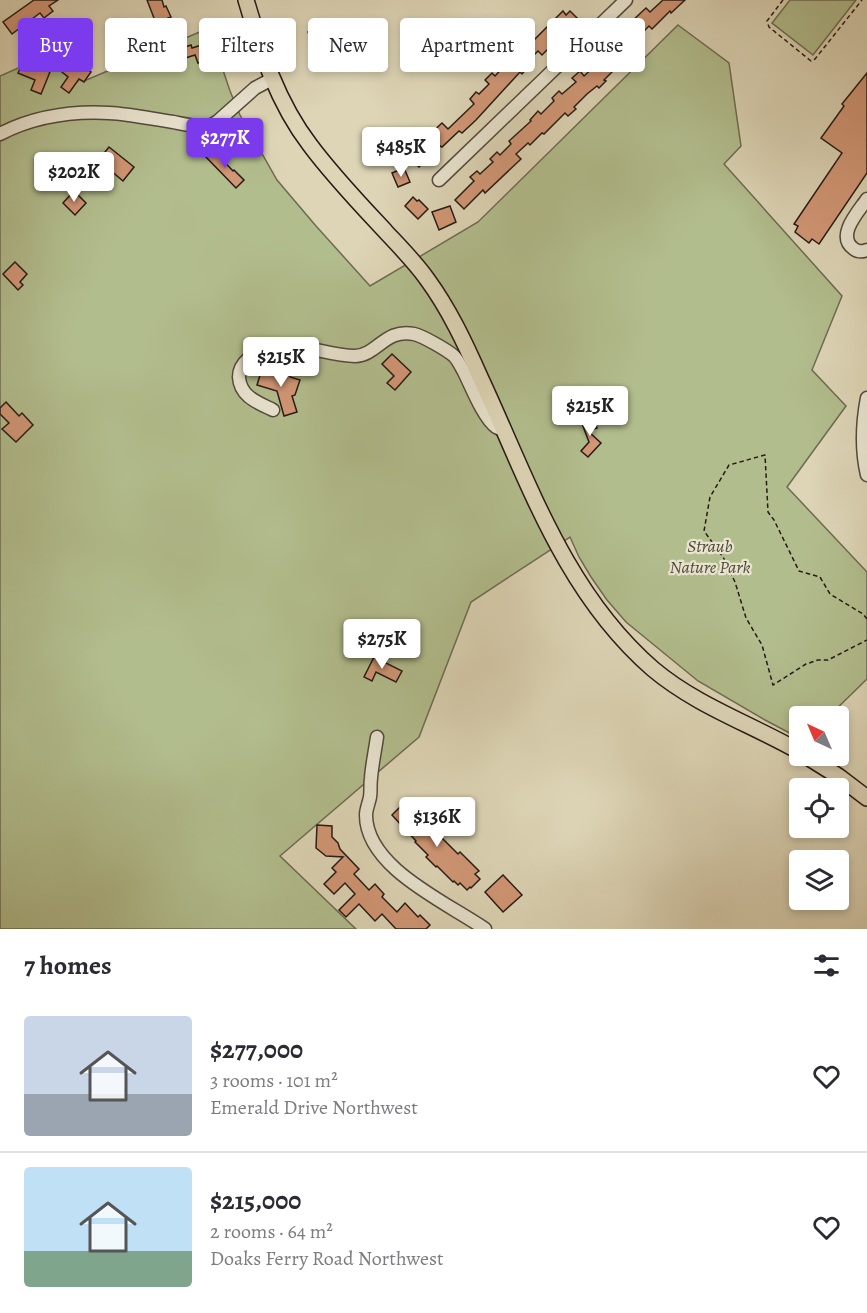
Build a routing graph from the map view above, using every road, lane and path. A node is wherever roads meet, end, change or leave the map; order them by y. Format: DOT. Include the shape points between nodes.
graph roads {
  1 [pos="246,0"];
  2 [pos="626,0"];
  3 [pos="783,0"];
  4 [pos="862,0"];
  5 [pos="272,79"];
  6 [pos="0,134"];
  7 [pos="439,180"];
  8 [pos="867,199"];
  9 [pos="867,250"];
  10 [pos="867,398"];
  11 [pos="273,410"];
  12 [pos="505,430"];
  13 [pos="867,475"];
  14 [pos="867,619"];
  15 [pos="867,640"];
  16 [pos="377,737"];
  17 [pos="789,746"];
  18 [pos="822,766"];
  19 [pos="867,798"];
  20 [pos="485,929"];
  1 -- 5 [label="main road"];
  2 -- 7 [label="street"];
  3 -- 4 [label="path" via="767,21 769,27 811,61"];
  5 -- 6 [label="street" via="255,88 212,125 108,113 82,114 55,116"];
  5 -- 12 [label="main road" via="309,143 427,279 463,340"];
  8 -- 9 [label="street" via="848,226 847,235 852,248"];
  10 -- 13 [label="street" via="863,443"];
  11 -- 12 [label="street" via="249,399 240,382 241,365 254,354 288,345 357,356 396,334 407,333 455,357 480,406 496,427"];
  12 -- 17 [label="main road" via="568,566 632,649 687,694"];
  14 -- 15 [label="path" via="831,594 820,577 799,571 768,512 765,455 729,465 710,497 704,531 735,582 746,618 762,645 773,685 806,664 828,660"];
  16 -- 20 [label="street" via="366,813 372,838 383,857 409,881"];
  18 -- 19 [label="main road"];
}
